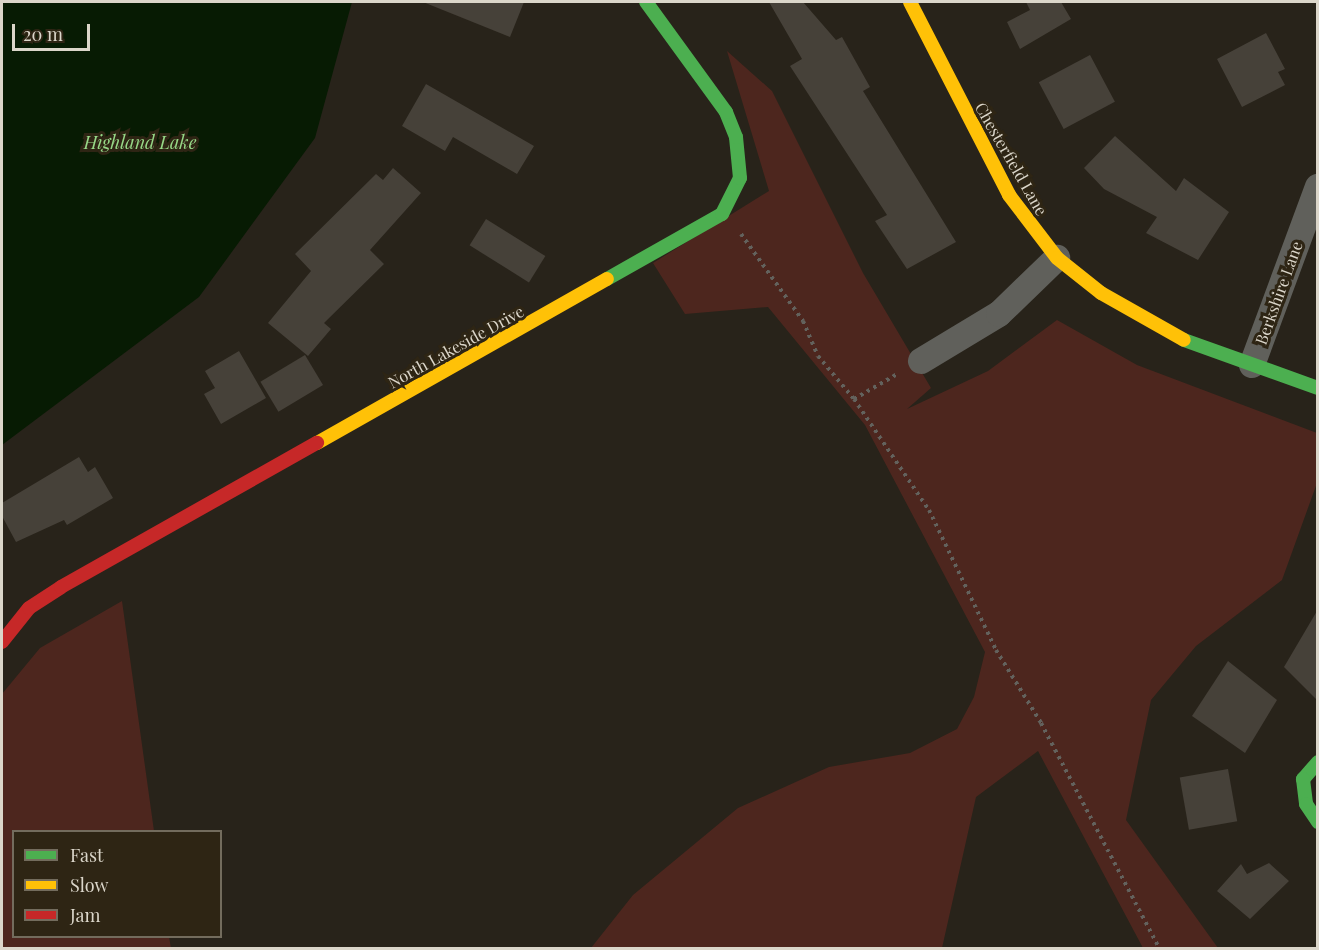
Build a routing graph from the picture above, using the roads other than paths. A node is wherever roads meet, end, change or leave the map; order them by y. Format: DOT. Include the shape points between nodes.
graph roads {
  1 [pos="646,2"];
  2 [pos="910,2"];
  3 [pos="1317,187"];
  4 [pos="1057,258"];
  5 [pos="921,361"];
  6 [pos="1252,365"];
  7 [pos="1317,388"];
  8 [pos="2,642"];
  9 [pos="1317,762"];
  10 [pos="1317,822"];
  1 -- 8 [label="street, North Lakeside Drive" via="726,112 736,137 740,178 724,211 706,226 61,587 29,608"];
  2 -- 4 [label="street, Chesterfield Lane" via="1009,195"];
  3 -- 6 [label="street, Berkshire Lane"];
  4 -- 5 [label="street" via="999,314"];
  4 -- 6 [label="street, Chesterfield Lane" via="1144,320"];
  6 -- 7 [label="street, Chesterfield Lane"];
  9 -- 10 [label="street" via="1303,779 1306,804"];
}
